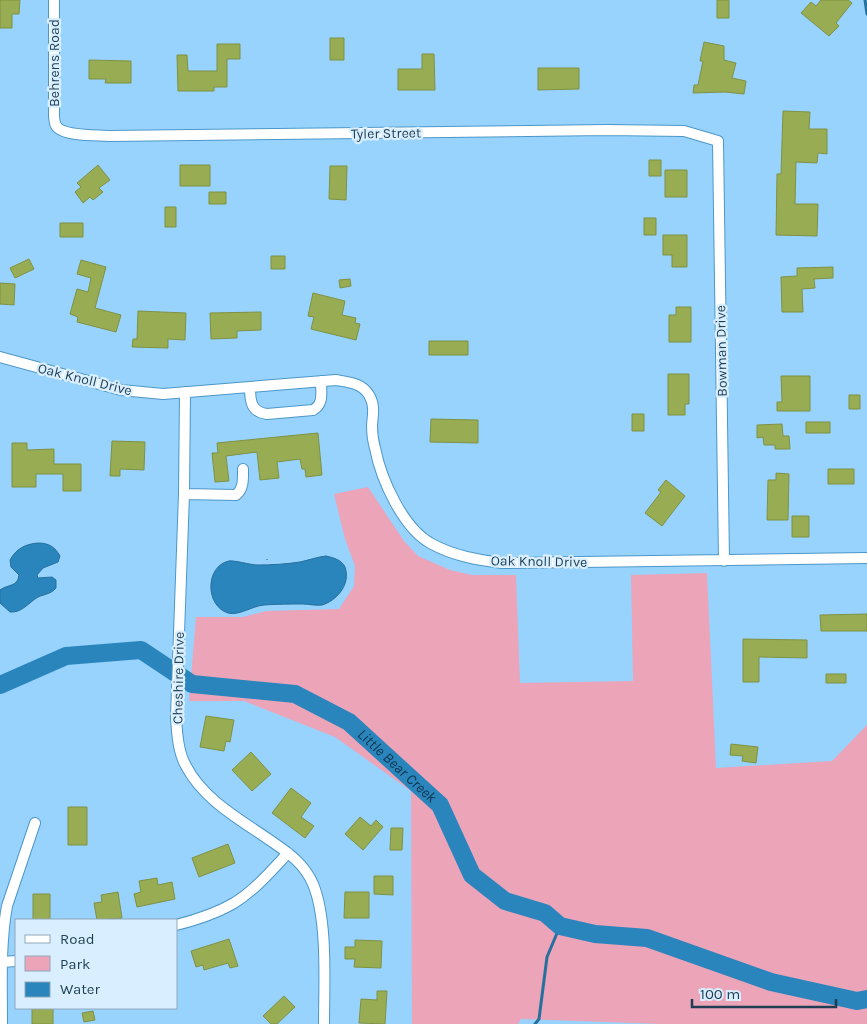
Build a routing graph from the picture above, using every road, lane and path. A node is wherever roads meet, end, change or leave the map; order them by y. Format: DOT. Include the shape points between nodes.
graph roads {
  1 [pos="54,0"];
  2 [pos="55,125"];
  3 [pos="718,141"];
  4 [pos="0,356"];
  5 [pos="321,381"];
  6 [pos="250,387"];
  7 [pos="185,392"];
  8 [pos="243,469"];
  9 [pos="184,494"];
  10 [pos="867,558"];
  11 [pos="267,559"];
  12 [pos="724,561"];
  13 [pos="267,568"];
  14 [pos="35,823"];
  15 [pos="288,853"];
  16 [pos="178,924"];
  17 [pos="15,961"];
  18 [pos="2,962"];
  19 [pos="2,1024"];
  20 [pos="324,1024"];
  1 -- 2 [label="street, Behrens Road"];
  2 -- 3 [label="street, Tyler Street" via="67,133 109,136 616,130 684,131"];
  3 -- 12 [label="street, Bowman Drive"];
  4 -- 7 [label="street, Oak Knoll Drive" via="121,390 163,394"];
  5 -- 6 [label="street, Oak Knoll Drive"];
  5 -- 6 [label="street" via="321,403 312,410 260,413 250,401"];
  5 -- 12 [label="street, Oak Knoll Drive" via="353,382 369,395 375,411 372,426 375,448 386,484 408,524 431,544 471,559 502,563"];
  6 -- 7 [label="street, Oak Knoll Drive"];
  7 -- 9 [label="street, Cheshire Drive"];
  8 -- 9 [label="street" via="242,483 236,495"];
  9 -- 15 [label="street, Cheshire Drive" via="176,718 185,765 199,786 224,808"];
  10 -- 12 [label="street, Oak Knoll Drive"];
  11 -- 13 [label="path"];
  14 -- 18 [label="street" via="7,906"];
  15 -- 16 [label="street" via="234,903"];
  15 -- 20 [label="street, Cheshire Drive" via="306,871 316,895 322,931"];
  17 -- 18 [label="street"];
  18 -- 19 [label="street"];
}
